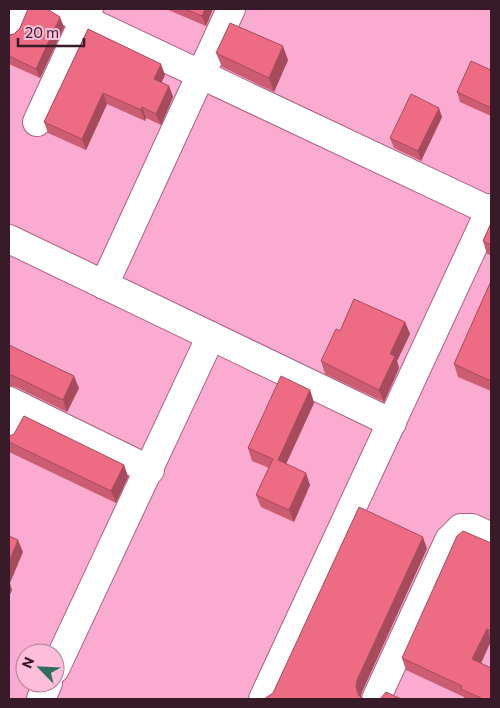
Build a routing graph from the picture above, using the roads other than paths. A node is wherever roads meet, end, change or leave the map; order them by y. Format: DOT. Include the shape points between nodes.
graph roads {
  1 [pos="19,9"];
  2 [pos="230,9"];
  3 [pos="79,12"];
  4 [pos="9,31"];
  5 [pos="200,73"];
  6 [pos="37,122"];
  7 [pos="491,210"];
  8 [pos="9,239"];
  9 [pos="104,285"];
  10 [pos="211,336"];
  11 [pos="15,404"];
  12 [pos="392,423"];
  13 [pos="9,434"];
  14 [pos="150,470"];
  15 [pos="491,538"];
  16 [pos="65,648"];
  17 [pos="263,699"];
  18 [pos="376,699"];
  1 -- 4 [label="street"];
  2 -- 5 [label="street"];
  3 -- 5 [label="street"];
  3 -- 6 [label="street"];
  5 -- 7 [label="street"];
  5 -- 9 [label="street"];
  7 -- 12 [label="street"];
  8 -- 9 [label="street"];
  9 -- 10 [label="street"];
  10 -- 12 [label="street"];
  10 -- 14 [label="street"];
  11 -- 13 [label="street"];
  11 -- 14 [label="street"];
  12 -- 17 [label="street"];
  14 -- 16 [label="street"];
  15 -- 18 [label="street" via="472,528 461,528 450,540"];
}
